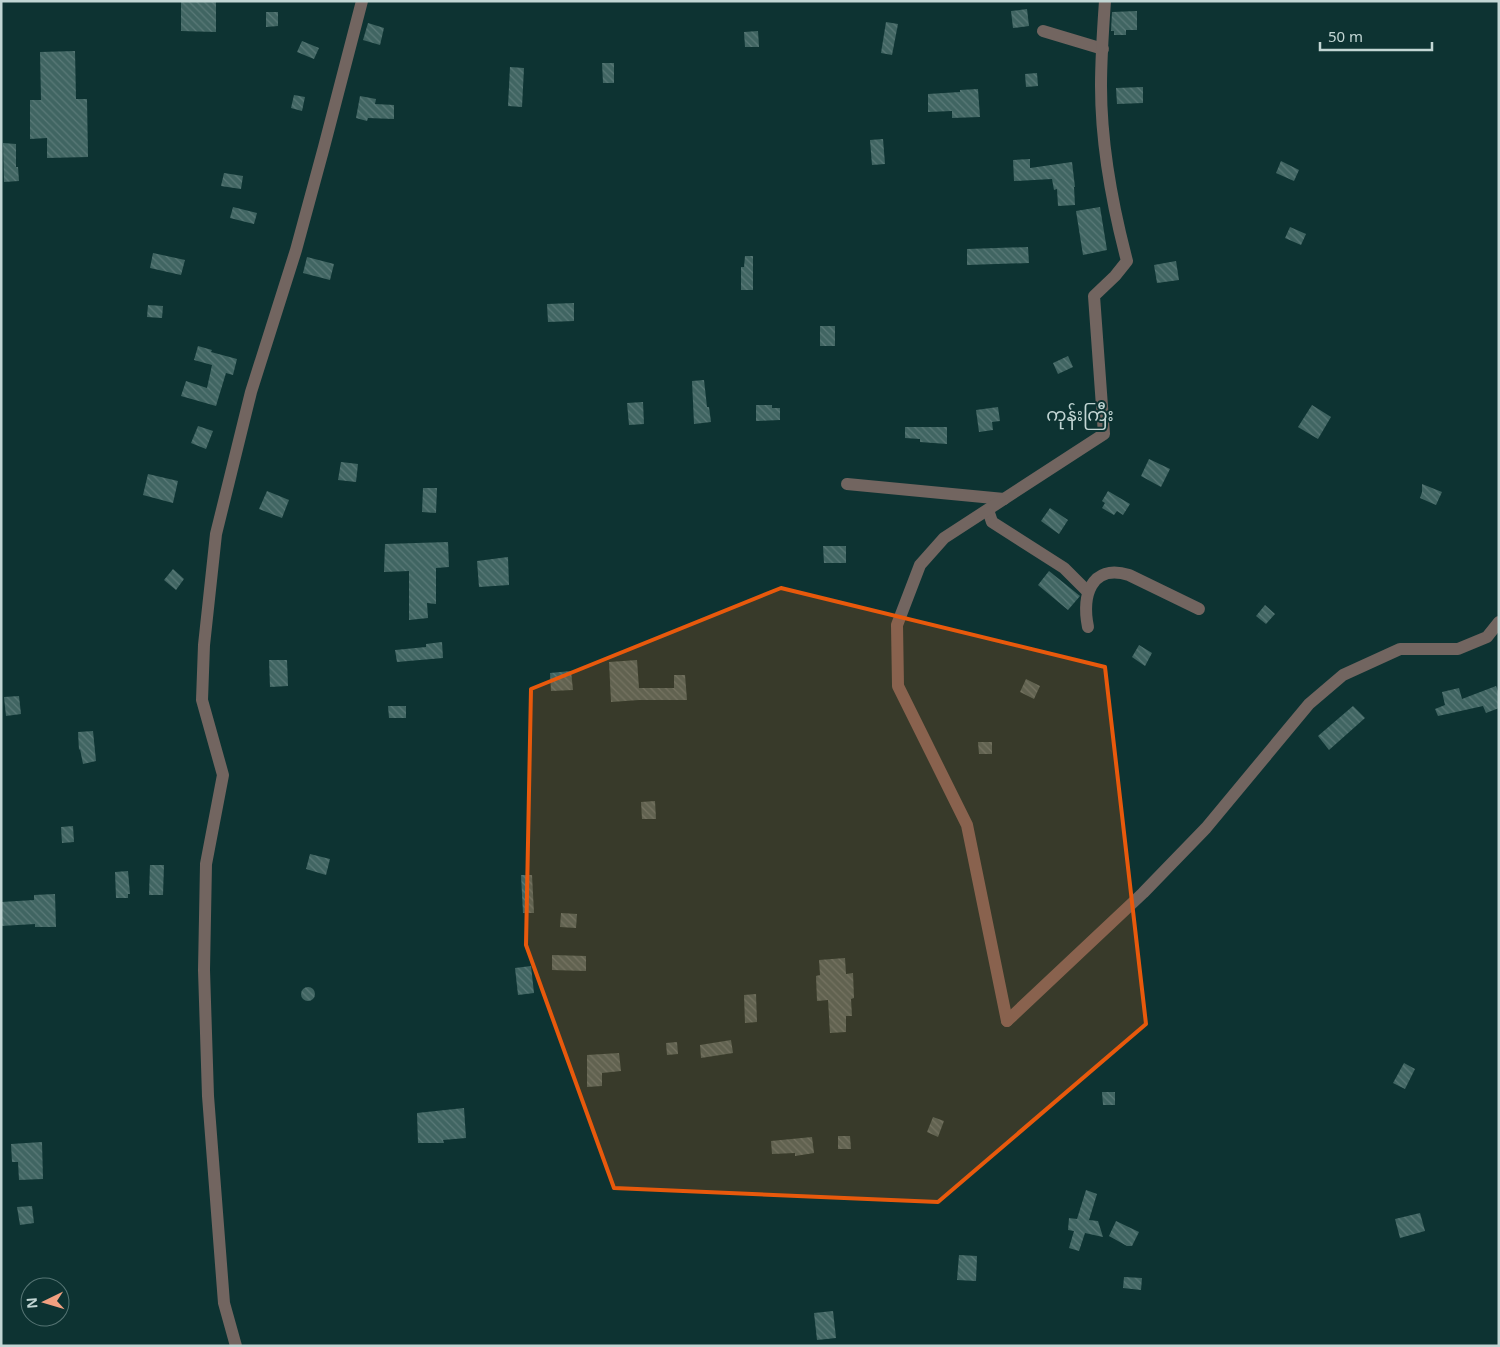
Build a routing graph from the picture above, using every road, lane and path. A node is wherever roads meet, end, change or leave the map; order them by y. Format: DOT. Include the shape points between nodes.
graph roads {
  1 [pos="362,1"];
  2 [pos="1105,1"];
  3 [pos="1043,31"];
  4 [pos="1102,49"];
  5 [pos="847,484"];
  6 [pos="1004,499"];
  7 [pos="988,510"];
  8 [pos="1088,592"];
  9 [pos="1199,609"];
  10 [pos="1499,622"];
  11 [pos="1088,627"];
  12 [pos="236,1346"];
  1 -- 12 [label="street" via="296,250 251,392 216,534 204,645 202,700 223,775 206,864 204,970 208,1096 224,1302"];
  2 -- 4 [label="street"];
  3 -- 4 [label="street"];
  4 -- 6 [label="street" via="1106,155 1127,261 1094,296 1104,434"];
  5 -- 6 [label="street"];
  6 -- 7 [label="street"];
  7 -- 8 [label="street" via="992,522 1064,568"];
  7 -- 10 [label="street" via="944,538 920,565 896,625 898,686 967,825 1007,1021 1143,893 1206,828 1309,704 1343,674 1400,649 1458,649 1487,637"];
  8 -- 9 [label="street" via="1094,582 1105,574 1118,572"];
  8 -- 11 [label="street" via="1085,612"];
}
